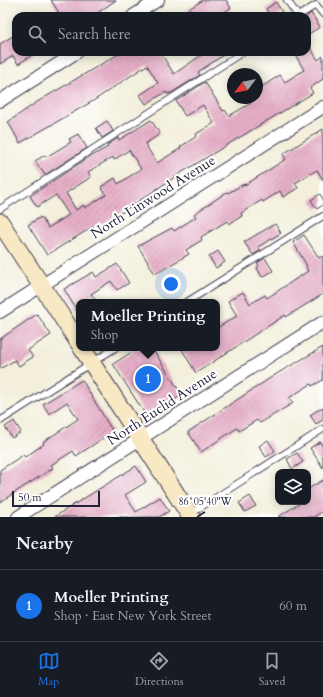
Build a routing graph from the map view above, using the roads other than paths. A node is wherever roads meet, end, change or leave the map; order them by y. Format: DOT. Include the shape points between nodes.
graph roads {
  1 [pos="158,0"];
  2 [pos="288,0"];
  3 [pos="139,12"];
  4 [pos="296,12"];
  5 [pos="305,12"];
  6 [pos="323,14"];
  7 [pos="71,56"];
  8 [pos="237,56"];
  9 [pos="0,101"];
  10 [pos="323,107"];
  11 [pos="0,209"];
  12 [pos="323,216"];
  13 [pos="0,222"];
  14 [pos="42,286"];
  15 [pos="192,299"];
  16 [pos="0,312"];
  17 [pos="323,322"];
  18 [pos="76,338"];
  19 [pos="84,351"];
  20 [pos="110,351"];
  21 [pos="92,363"];
  22 [pos="0,421"];
  23 [pos="323,429"];
  24 [pos="140,438"];
  25 [pos="189,516"];
  26 [pos="18,517"];
  1 -- 3 [label="street"];
  2 -- 4 [label="lane"];
  5 -- 6 [label="lane" via="316,5"];
  7 -- 9 [label="street"];
  8 -- 11 [label="lane"];
  10 -- 14 [label="street, North Linwood Avenue"];
  12 -- 15 [label="lane"];
  13 -- 14 [label="main road"];
  14 -- 16 [label="street, North Linwood Avenue"];
  14 -- 18 [label="main road"];
  17 -- 24 [label="street, North Euclid Avenue"];
  19 -- 21 [label="main road"];
  20 -- 21 [label="lane"];
  21 -- 22 [label="lane"];
  21 -- 24 [label="main road"];
  23 -- 25 [label="lane"];
  24 -- 25 [label="main road"];
  24 -- 26 [label="street, North Euclid Avenue"];
}
